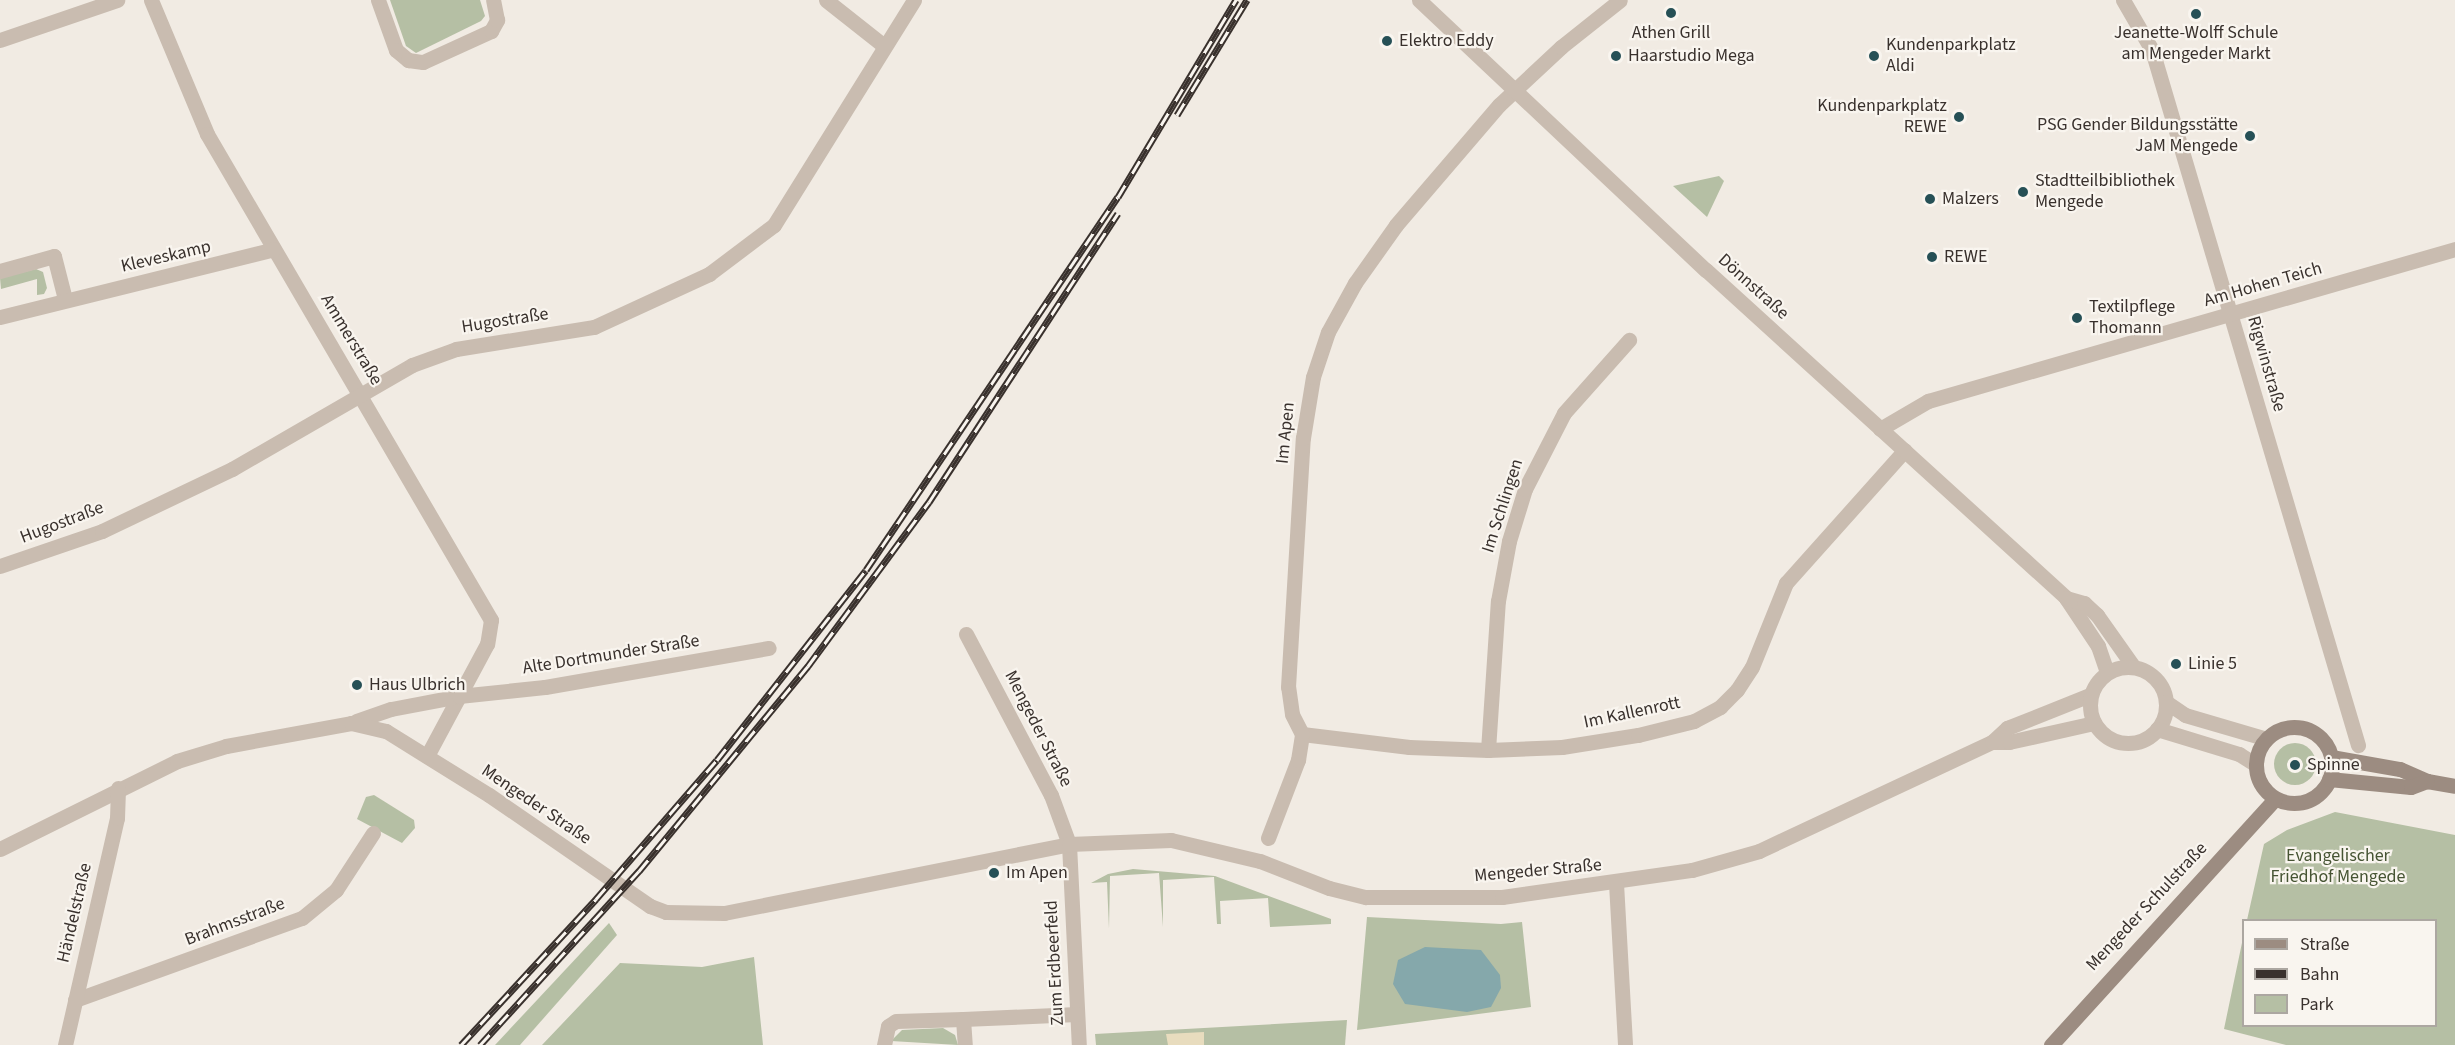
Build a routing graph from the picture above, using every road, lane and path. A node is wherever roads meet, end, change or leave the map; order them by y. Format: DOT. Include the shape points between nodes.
graph roads {
  1 [pos="117,0"];
  2 [pos="151,0"];
  3 [pos="378,0"];
  4 [pos="493,0"];
  5 [pos="826,0"];
  6 [pos="914,0"];
  7 [pos="1419,0"];
  8 [pos="1620,0"];
  9 [pos="2123,0"];
  10 [pos="0,40"];
  11 [pos="884,46"];
  12 [pos="1512,90"];
  13 [pos="274,249"];
  14 [pos="2455,249"];
  15 [pos="0,271"];
  16 [pos="65,299"];
  17 [pos="2231,315"];
  18 [pos="0,317"];
  19 [pos="1629,340"];
  20 [pos="361,395"];
  21 [pos="1880,429"];
  22 [pos="1905,450"];
  23 [pos="0,566"];
  24 [pos="2066,598"];
  25 [pos="966,634"];
  26 [pos="769,648"];
  27 [pos="2133,666"];
  28 [pos="2107,672"];
  29 [pos="2090,695"];
  30 [pos="459,696"];
  31 [pos="2166,702"];
  32 [pos="351,723"];
  33 [pos="2094,723"];
  34 [pos="2157,729"];
  35 [pos="1302,734"];
  36 [pos="2267,739"];
  37 [pos="1992,742"];
  38 [pos="2358,745"];
  39 [pos="1488,750"];
  40 [pos="427,756"];
  41 [pos="2331,757"];
  42 [pos="2255,764"];
  43 [pos="2330,780"];
  44 [pos="2427,781"];
  45 [pos="2455,786"];
  46 [pos="118,788"];
  47 [pos="2275,799"];
  48 [pos="374,833"];
  49 [pos="1268,838"];
  50 [pos="1069,844"];
  51 [pos="0,849"];
  52 [pos="1616,883"];
  53 [pos="75,1000"];
  54 [pos="1077,1014"];
  55 [pos="963,1019"];
  56 [pos="65,1045"];
  57 [pos="884,1045"];
  58 [pos="965,1045"];
  59 [pos="1079,1045"];
  60 [pos="1625,1045"];
  61 [pos="2051,1045"];
  1 -- 10 [label="street"];
  2 -- 13 [label="street, Ammerstraße" via="207,134"];
  3 -- 4 [label="street" via="396,50 408,60 423,62 491,31 497,20"];
  5 -- 11 [label="street"];
  6 -- 11 [label="street, Hugostraße"];
  7 -- 12 [label="street, Dönnstraße"];
  8 -- 12 [label="street, Im Apen"];
  9 -- 17 [label="street, Rigwinstraße" via="2152,50"];
  11 -- 20 [label="street, Hugostraße" via="774,225 709,274 594,327 456,349 412,365"];
  12 -- 21 [label="street, Dönnstraße"];
  12 -- 35 [label="street, Im Apen" via="1396,225 1362,273 1328,332 1313,377 1304,438 1288,687 1292,714"];
  13 -- 16 [label="street, Kleveskamp"];
  13 -- 20 [label="street, Ammerstraße"];
  14 -- 17 [label="street, Am Hohen Teich"];
  15 -- 16 [label="street" via="54,256"];
  16 -- 18 [label="street, Kleveskamp"];
  17 -- 21 [label="street, Am Hohen Teich" via="1928,401"];
  17 -- 38 [label="street, Rigwinstraße"];
  19 -- 39 [label="street, Im Schlingen" via="1564,413 1525,489 1509,541 1498,601"];
  20 -- 23 [label="street, Hugostraße" via="232,469 102,531"];
  20 -- 30 [label="street, Ammerstraße" via="491,620 487,644"];
  21 -- 22 [label="street, Dönnstraße"];
  22 -- 24 [label="street, Dönnstraße"];
  22 -- 39 [label="street, Im Kallenrott" via="1786,583 1752,667 1720,707 1694,721 1638,735 1562,747"];
  24 -- 27 [label="street, Dönnstraße" via="2084,603 2097,615"];
  24 -- 28 [label="street, Dönnstraße" via="2098,646"];
  25 -- 50 [label="street, Mengeder Straße" via="1051,795"];
  26 -- 30 [label="street, Alte Dortmunder Straße" via="545,687"];
  27 -- 28 [label="street"];
  27 -- 31 [label="street" via="2159,682"];
  28 -- 29 [label="street"];
  29 -- 33 [label="street"];
  29 -- 37 [label="street, Mengeder Straße" via="2007,728"];
  30 -- 32 [label="street" via="391,709"];
  30 -- 40 [label="street, Ammerstraße"];
  31 -- 34 [label="street"];
  31 -- 36 [label="street" via="2185,715"];
  32 -- 40 [label="street, Mengeder Straße" via="386,731"];
  32 -- 46 [label="street, Mengeder Straße" via="226,746 177,761"];
  33 -- 34 [label="street" via="2109,738 2129,743"];
  33 -- 37 [label="street, Mengeder Straße" via="2009,742"];
  34 -- 42 [label="street" via="2239,754"];
  35 -- 39 [label="street, Im Kallenrott" via="1409,747"];
  35 -- 49 [label="street" via="1298,760"];
  36 -- 41 [label="main road" via="2280,730 2301,728 2320,738"];
  36 -- 42 [label="main road"];
  37 -- 52 [label="street, Mengeder Straße" via="1759,851 1692,870"];
  40 -- 50 [label="street, Mengeder Straße" via="650,906 666,912 724,913"];
  41 -- 43 [label="main road"];
  41 -- 44 [label="main road" via="2400,769"];
  42 -- 47 [label="main road" via="2260,784"];
  43 -- 44 [label="main road" via="2411,787"];
  43 -- 47 [label="main road" via="2306,802 2285,803"];
  44 -- 45 [label="main road"];
  46 -- 51 [label="street, Mengeder Straße"];
  46 -- 53 [label="street, Händelstraße" via="117,818"];
  47 -- 61 [label="main road, Mengeder Schulstraße"];
  48 -- 53 [label="street, Brahmsstraße" via="336,890 302,918"];
  50 -- 52 [label="street, Mengeder Straße" via="1171,840 1198,844 1366,897 1502,897"];
  50 -- 54 [label="street, Zum Erdbeerfeld"];
  52 -- 60 [label="street"];
  53 -- 56 [label="street, Händelstraße"];
  54 -- 55 [label="street"];
  54 -- 59 [label="street, Zum Erdbeerfeld"];
  55 -- 57 [label="street" via="896,1021 888,1026"];
  55 -- 58 [label="street"];
}
